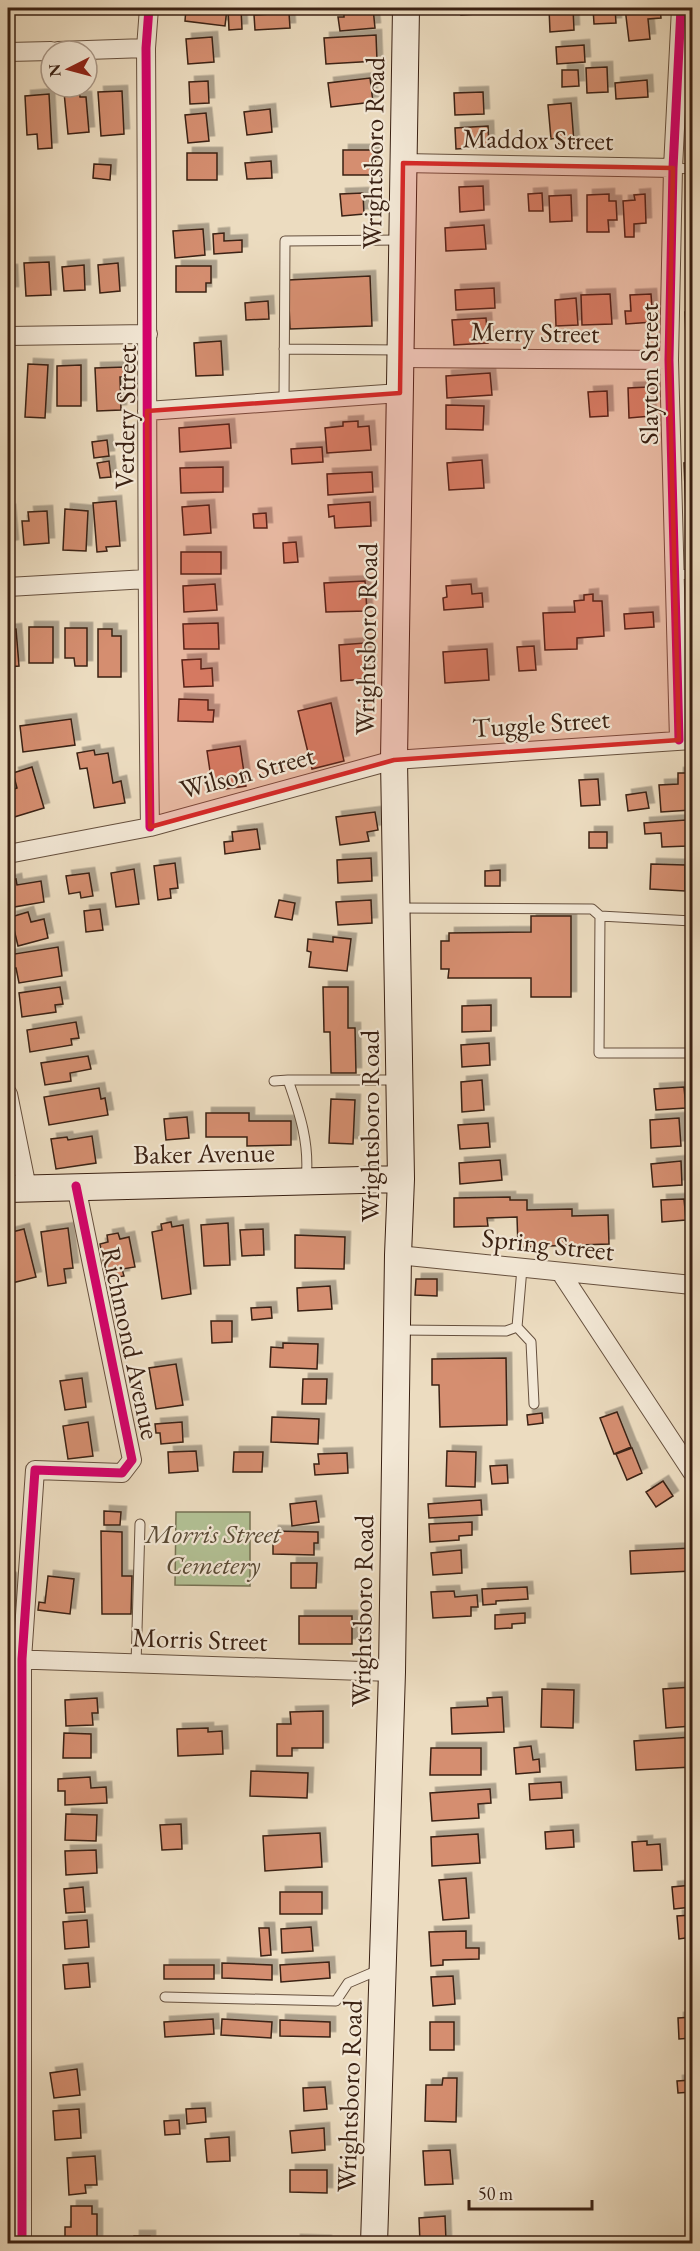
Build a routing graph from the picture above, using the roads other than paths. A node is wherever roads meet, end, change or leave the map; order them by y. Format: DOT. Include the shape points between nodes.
graph roads {
  1 [pos="149,8"];
  2 [pos="406,8"];
  3 [pos="681,8"];
  4 [pos="146,48"];
  5 [pos="99,50"];
  6 [pos="39,51"];
  7 [pos="8,52"];
  8 [pos="403,163"];
  9 [pos="673,168"];
  10 [pos="693,169"];
  11 [pos="402,240"];
  12 [pos="148,334"];
  13 [pos="8,336"];
  14 [pos="284,349"];
  15 [pos="400,354"];
  16 [pos="669,360"];
  17 [pos="400,393"];
  18 [pos="284,401"];
  19 [pos="147,411"];
  20 [pos="684,574"];
  21 [pos="147,579"];
  22 [pos="8,587"];
  23 [pos="686,740"];
  24 [pos="394,760"];
  25 [pos="150,827"];
  26 [pos="8,854"];
  27 [pos="397,908"];
  28 [pos="600,916"];
  29 [pos="693,921"];
  30 [pos="693,1053"];
  31 [pos="288,1080"];
  32 [pos="400,1080"];
  33 [pos="274,1081"];
  34 [pos="8,1094"];
  35 [pos="401,1179"];
  36 [pos="306,1180"];
  37 [pos="76,1186"];
  38 [pos="17,1188"];
  39 [pos="398,1255"];
  40 [pos="522,1268"];
  41 [pos="561,1273"];
  42 [pos="693,1285"];
  43 [pos="517,1327"];
  44 [pos="397,1330"];
  45 [pos="534,1404"];
  46 [pos="693,1472"];
  47 [pos="140,1524"];
  48 [pos="15,1659"];
  49 [pos="136,1665"];
  50 [pos="392,1672"];
  51 [pos="15,1749"];
  52 [pos="384,1968"];
  53 [pos="165,1997"];
  54 [pos="22,2244"];
  55 [pos="374,2244"];
  1 -- 4 [label="street, Verdery Street"];
  2 -- 8 [label="main road, Wrightsboro Road"];
  3 -- 9 [label="street, Slayton Street"];
  4 -- 5 [label="street"];
  4 -- 12 [label="street, Verdery Street"];
  6 -- 7 [label="street"];
  8 -- 9 [label="street, Maddox Street"];
  8 -- 11 [label="main road, Wrightsboro Road"];
  9 -- 10 [label="lane"];
  9 -- 16 [label="street, Slayton Street"];
  11 -- 14 [label="lane" via="285,241"];
  11 -- 15 [label="main road, Wrightsboro Road"];
  12 -- 13 [label="street"];
  12 -- 19 [label="street, Verdery Street"];
  14 -- 15 [label="lane"];
  14 -- 18 [label="lane"];
  15 -- 16 [label="street, Merry Street"];
  15 -- 17 [label="main road, Wrightsboro Road"];
  16 -- 20 [label="street, Slayton Street"];
  17 -- 18 [label="street"];
  17 -- 24 [label="main road, Wrightsboro Road"];
  18 -- 19 [label="street"];
  19 -- 21 [label="street, Verdery Street"];
  20 -- 23 [label="street, Slayton Street"];
  21 -- 22 [label="street"];
  21 -- 25 [label="street, Verdery Street"];
  23 -- 24 [label="street, Tuggle Street"];
  24 -- 25 [label="street, Wilson Street"];
  24 -- 27 [label="main road, Wrightsboro Road"];
  25 -- 26 [label="street, Wilson Street"];
  27 -- 28 [label="lane" via="592,909"];
  27 -- 32 [label="main road, Wrightsboro Road"];
  28 -- 29 [label="lane"];
  28 -- 30 [label="lane" via="599,1053"];
  31 -- 32 [label="lane"];
  31 -- 33 [label="lane"];
  31 -- 36 [label="lane" via="304,1125"];
  32 -- 35 [label="main road, Wrightsboro Road"];
  34 -- 38 [label="street"];
  35 -- 36 [label="main road, Baker Avenue"];
  35 -- 39 [label="main road, Wrightsboro Road"];
  36 -- 37 [label="main road, Baker Avenue"];
  37 -- 38 [label="main road, Baker Avenue"];
  37 -- 48 [label="street, Richmond Avenue" via="132,1460 122,1473 35,1470"];
  39 -- 40 [label="street, Spring Street"];
  39 -- 44 [label="main road, Wrightsboro Road"];
  40 -- 41 [label="street, Spring Street"];
  40 -- 43 [label="lane"];
  41 -- 42 [label="street, Spring Street"];
  41 -- 46 [label="street"];
  43 -- 44 [label="lane" via="506,1331"];
  43 -- 45 [label="lane" via="531,1342"];
  44 -- 50 [label="main road, Wrightsboro Road"];
  47 -- 49 [label="lane"];
  48 -- 49 [label="street, Morris Street"];
  48 -- 51 [label="street, Richmond Avenue"];
  49 -- 50 [label="street, Morris Street"];
  50 -- 52 [label="main road, Wrightsboro Road"];
  51 -- 54 [label="street, Richmond Avenue"];
  52 -- 53 [label="lane" via="348,1983 336,2001"];
  52 -- 55 [label="main road, Wrightsboro Road"];
}
